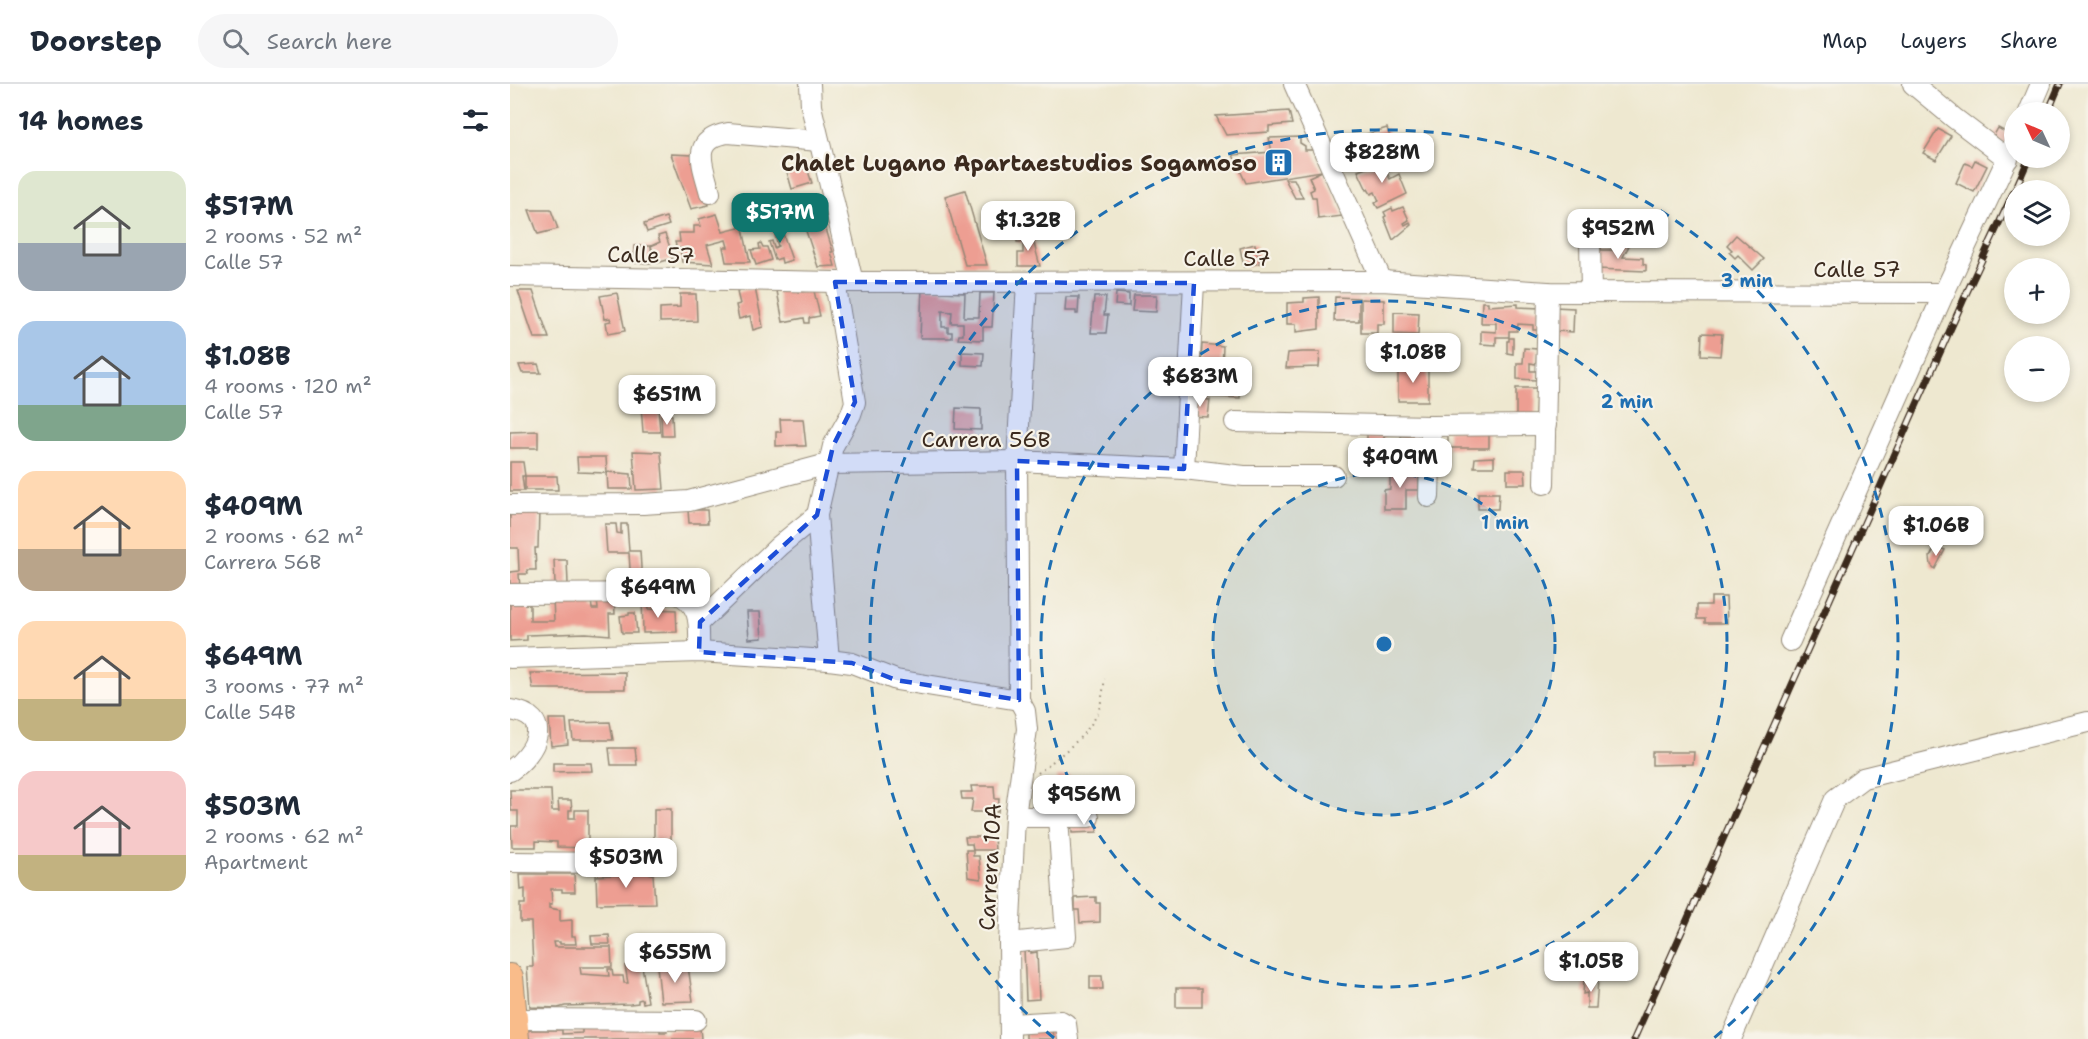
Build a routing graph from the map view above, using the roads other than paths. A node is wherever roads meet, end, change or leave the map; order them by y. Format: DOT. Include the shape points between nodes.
graph roads {
  1 [pos="810,84"];
  2 [pos="1913,84"];
  3 [pos="2041,84"];
  4 [pos="1297,86"];
  5 [pos="2033,102"];
  6 [pos="819,141"];
  7 [pos="2004,147"];
  8 [pos="2004,166"];
  9 [pos="710,193"];
  10 [pos="1590,240"];
  11 [pos="510,276"];
  12 [pos="1383,281"];
  13 [pos="844,282"];
  14 [pos="1027,282"];
  15 [pos="1194,283"];
  16 [pos="1548,292"];
  17 [pos="1591,292"];
  18 [pos="1944,293"];
  19 [pos="1235,422"];
  20 [pos="1546,425"];
  21 [pos="1431,426"];
  22 [pos="1017,461"];
  23 [pos="828,464"];
  24 [pos="1184,469"];
  25 [pos="1334,476"];
  26 [pos="1544,484"];
  27 [pos="1429,497"];
  28 [pos="510,505"];
  29 [pos="817,515"];
  30 [pos="510,594"];
  31 [pos="700,622"];
  32 [pos="1790,641"];
  33 [pos="699,652"];
  34 [pos="510,658"];
  35 [pos="829,660"];
  36 [pos="1019,700"];
  37 [pos="510,710"];
  38 [pos="2088,722"];
  39 [pos="510,771"];
  40 [pos="1015,817"];
  41 [pos="1058,817"];
  42 [pos="1089,817"];
  43 [pos="510,862"];
  44 [pos="610,863"];
  45 [pos="1010,943"];
  46 [pos="510,977"];
  47 [pos="696,1020"];
  48 [pos="515,1029"];
  49 [pos="1010,1031"];
  50 [pos="1068,1039"];
  51 [pos="1731,1039"];
  1 -- 6 [label="street"];
  2 -- 7 [label="street" via="1954,118"];
  3 -- 5 [label="street"];
  4 -- 12 [label="street"];
  6 -- 9 [label="street" via="715,135 703,147 701,157"];
  6 -- 13 [label="street"];
  8 -- 18 [label="street"];
  10 -- 17 [label="street"];
  11 -- 13 [label="street, Calle 57"];
  12 -- 15 [label="street, Calle 57"];
  12 -- 16 [label="street, Calle 57"];
  13 -- 14 [label="street, Calle 57"];
  13 -- 23 [label="street" via="855,402"];
  14 -- 15 [label="street, Calle 57"];
  14 -- 22 [label="street, Carrera 10A"];
  15 -- 24 [label="street"];
  16 -- 17 [label="street, Calle 57"];
  16 -- 20 [label="street"];
  17 -- 18 [label="street, Calle 57"];
  18 -- 32 [label="street"];
  19 -- 21 [label="street"];
  20 -- 21 [label="street"];
  20 -- 26 [label="street"];
  21 -- 27 [label="street"];
  22 -- 23 [label="street, Carrera 56B"];
  22 -- 24 [label="street, Carrera 56B"];
  22 -- 36 [label="street, Carrera 10A"];
  23 -- 28 [label="street, Carrera 56B" via="689,501"];
  23 -- 29 [label="street"];
  24 -- 25 [label="street, Carrera 56B" via="1244,476"];
  29 -- 31 [label="street"];
  29 -- 35 [label="street"];
  30 -- 31 [label="street" via="675,593 694,607"];
  31 -- 33 [label="street"];
  33 -- 34 [label="street"];
  33 -- 35 [label="street"];
  35 -- 36 [label="street" via="852,663 896,680"];
  36 -- 40 [label="street, Carrera 10A" via="1027,729"];
  37 -- 39 [label="street" via="534,720 537,733 534,747"];
  38 -- 51 [label="street" via="1863,778 1834,799"];
  40 -- 41 [label="street"];
  40 -- 45 [label="street, Carrera 10A"];
  41 -- 42 [label="street"];
  41 -- 45 [label="street" via="1066,937"];
  43 -- 44 [label="street"];
  45 -- 49 [label="street, Carrera 10A"];
  46 -- 48 [label="main road"];
  47 -- 48 [label="street"];
  49 -- 50 [label="street" via="1061,1021 1066,1024"];
}
